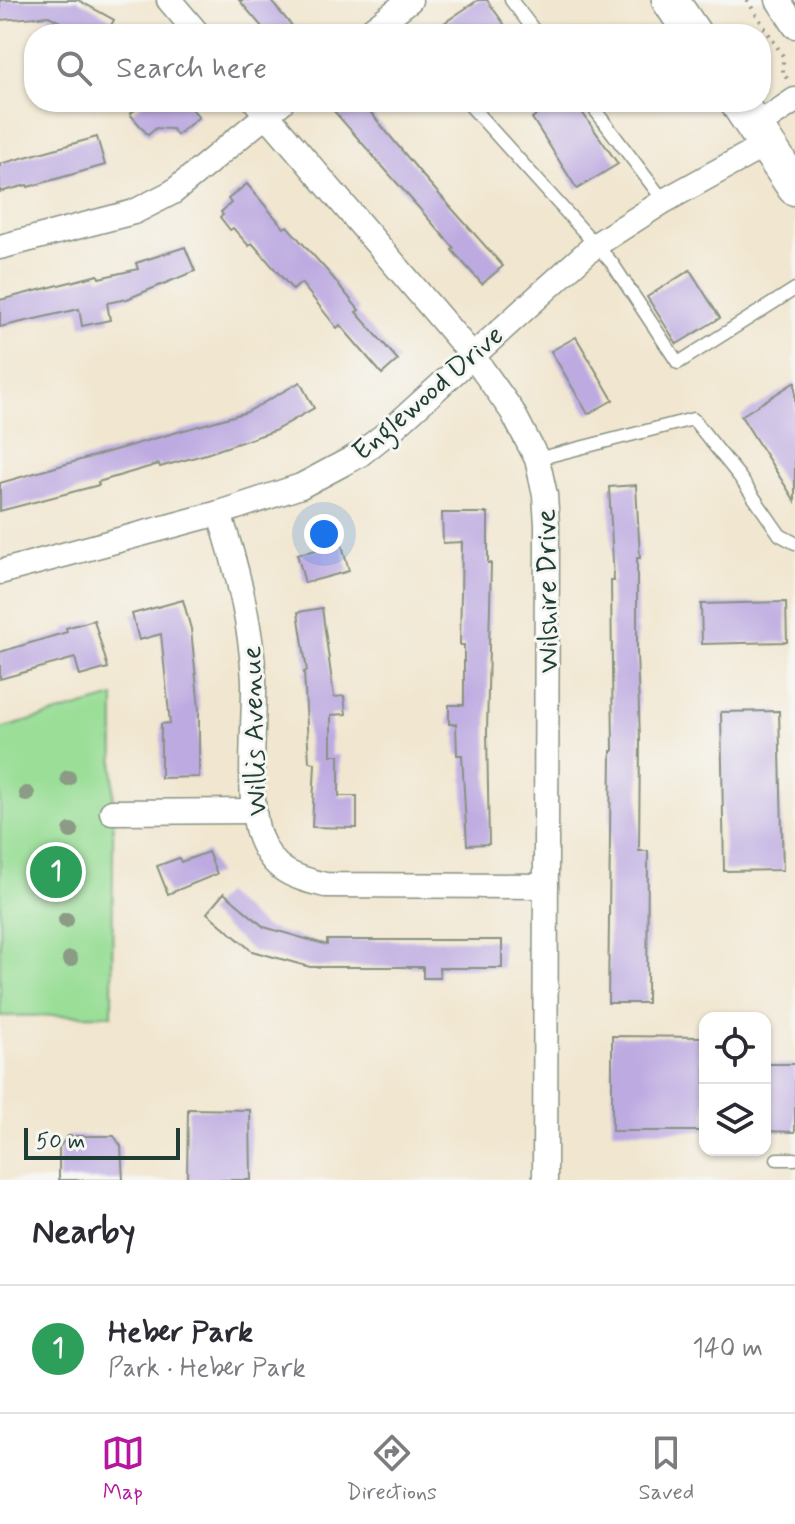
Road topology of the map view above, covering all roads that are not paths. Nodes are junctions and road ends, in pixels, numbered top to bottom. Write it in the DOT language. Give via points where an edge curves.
graph roads {
  1 [pos="169,0"];
  2 [pos="410,0"];
  3 [pos="511,0"];
  4 [pos="670,0"];
  5 [pos="778,0"];
  6 [pos="189,24"];
  7 [pos="397,24"];
  8 [pos="529,24"];
  9 [pos="686,24"];
  10 [pos="795,26"];
  11 [pos="795,100"];
  12 [pos="261,112"];
  13 [pos="273,112"];
  14 [pos="476,112"];
  15 [pos="597,112"];
  16 [pos="753,124"];
  17 [pos="795,187"];
  18 [pos="664,201"];
  19 [pos="594,246"];
  20 [pos="0,247"];
  21 [pos="795,289"];
  22 [pos="472,355"];
  23 [pos="537,459"];
  24 [pos="219,513"];
  25 [pos="795,543"];
  26 [pos="0,572"];
  27 [pos="254,811"];
  28 [pos="112,812"];
  29 [pos="546,886"];
  30 [pos="777,1159"];
  31 [pos="795,1159"];
  32 [pos="545,1180"];
  1 -- 6 [label="street"];
  2 -- 7 [label="street"];
  3 -- 8 [label="lane"];
  4 -- 9 [label="main road"];
  5 -- 10 [label="street"];
  11 -- 16 [label="street, Englewood Drive"];
  12 -- 20 [label="street" via="173,192 134,212"];
  13 -- 22 [label="street, Wilshire Drive"];
  14 -- 19 [label="lane"];
  15 -- 18 [label="lane"];
  16 -- 17 [label="main road"];
  16 -- 18 [label="street, Englewood Drive"];
  18 -- 19 [label="street, Englewood Drive"];
  19 -- 21 [label="lane" via="612,263 678,363"];
  19 -- 22 [label="street, Englewood Drive"];
  22 -- 23 [label="street, Wilshire Drive" via="512,411"];
  22 -- 24 [label="street, Englewood Drive" via="359,455 301,486"];
  23 -- 25 [label="lane" via="693,419 780,535"];
  23 -- 29 [label="street, Wilshire Drive" via="547,525"];
  24 -- 26 [label="street, Englewood Drive"];
  24 -- 27 [label="street, Willis Avenue" via="246,612 254,678"];
  27 -- 28 [label="street"];
  27 -- 29 [label="street, Willis Avenue" via="267,853 296,878 325,885"];
  29 -- 32 [label="street, Wilshire Drive"];
  30 -- 31 [label="lane"];
}
